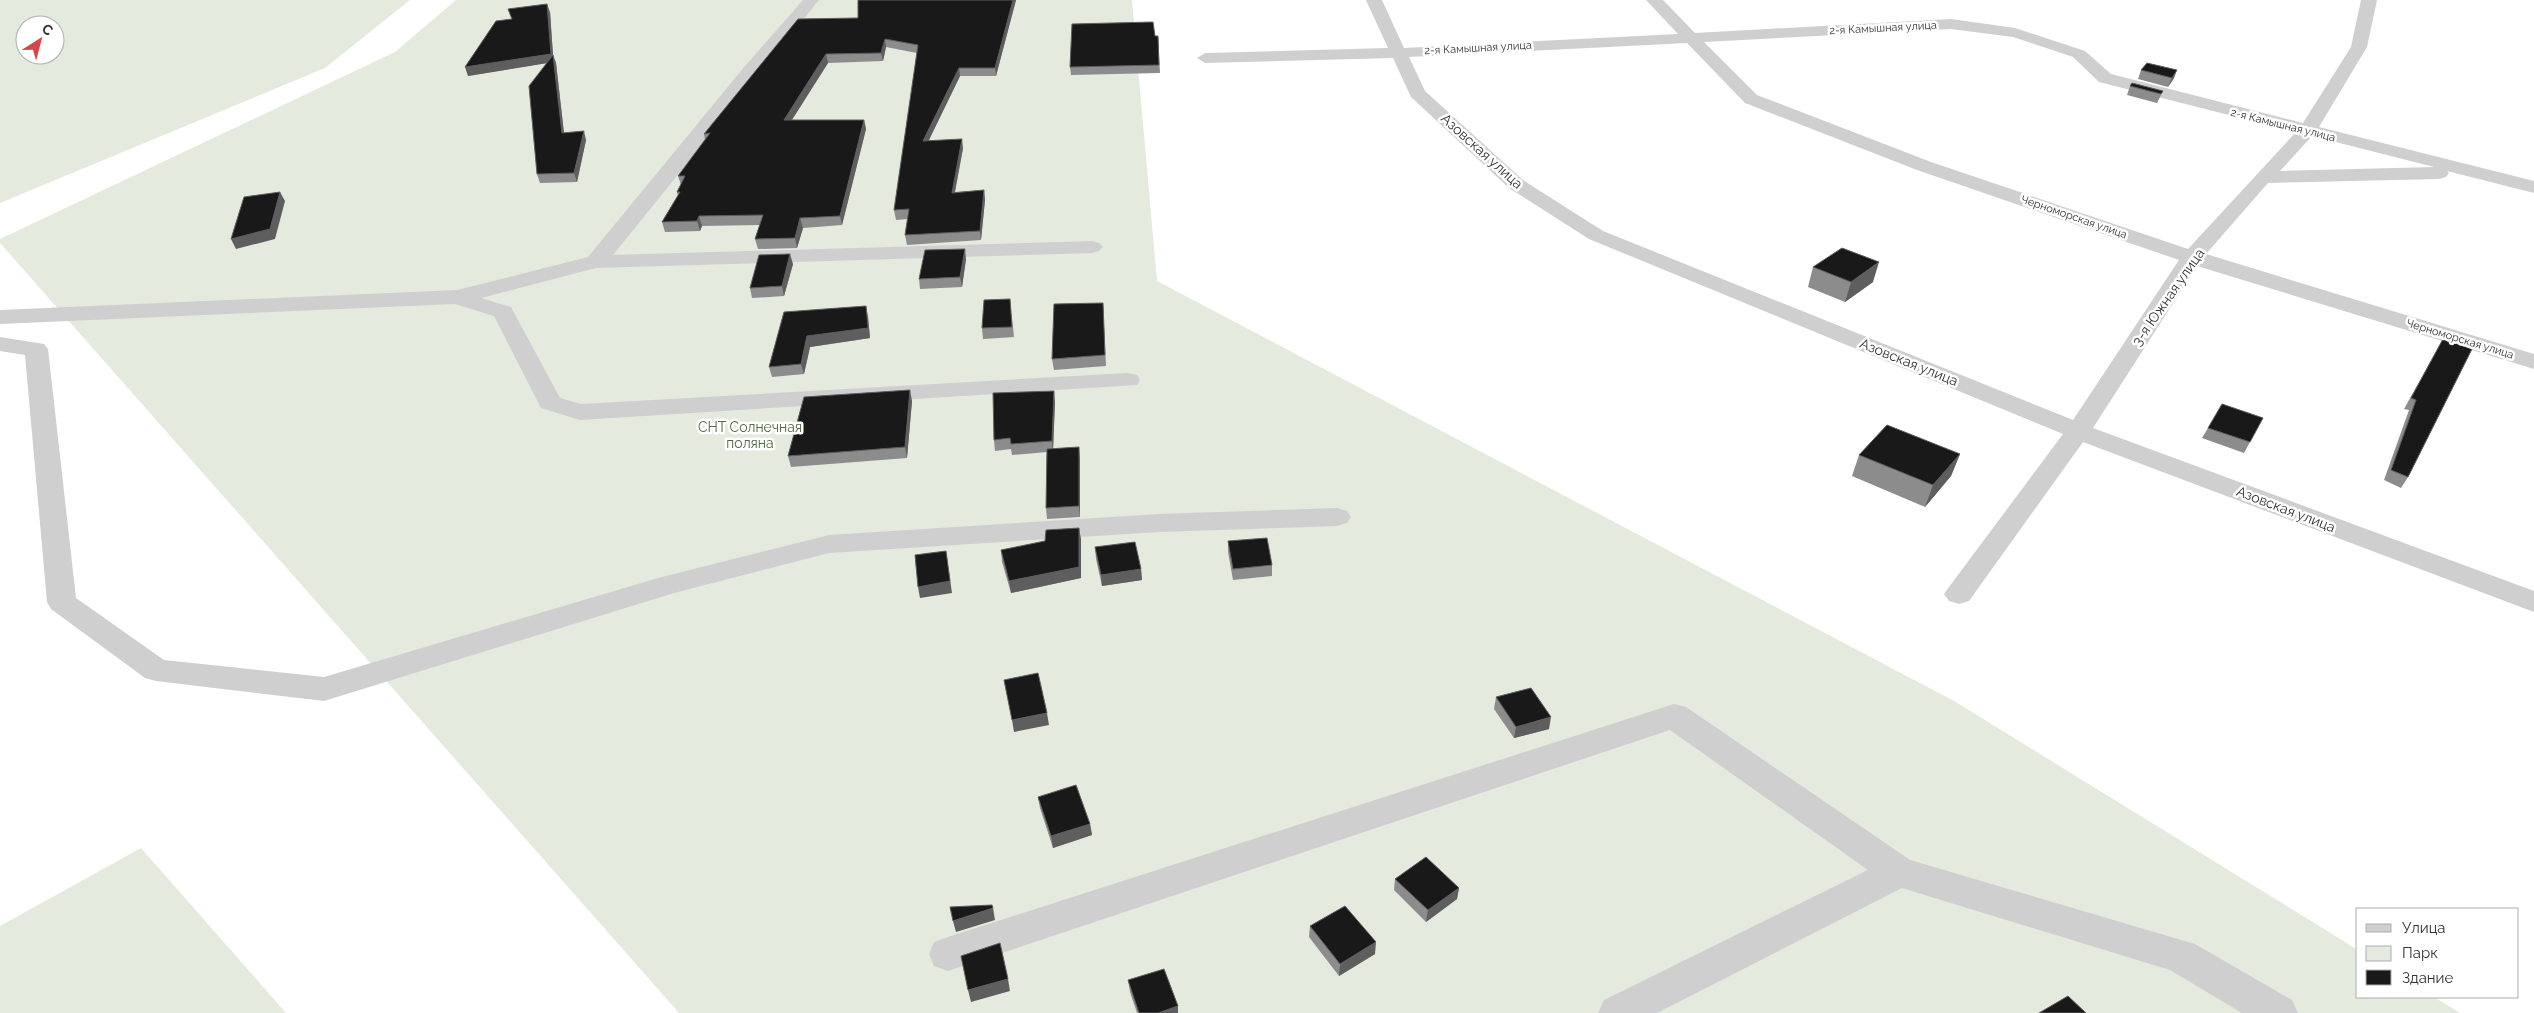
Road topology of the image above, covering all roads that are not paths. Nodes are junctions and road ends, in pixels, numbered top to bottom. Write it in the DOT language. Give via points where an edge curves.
graph roads {
  1 [pos="811,0"];
  2 [pos="1374,0"];
  3 [pos="1654,0"];
  4 [pos="2369,0"];
  5 [pos="1690,37"];
  6 [pos="1400,53"];
  7 [pos="1205,58"];
  8 [pos="2307,131"];
  9 [pos="2534,171"];
  10 [pos="2475,172"];
  11 [pos="2263,177"];
  12 [pos="2534,187"];
  13 [pos="1092,247"];
  14 [pos="2192,257"];
  15 [pos="596,262"];
  16 [pos="457,297"];
  17 [pos="0,317"];
  18 [pos="0,344"];
  19 [pos="2534,362"];
  20 [pos="1128,380"];
  21 [pos="2078,431"];
  22 [pos="1337,516"];
  23 [pos="1959,594"];
  24 [pos="2534,602"];
  25 [pos="1899,872"];
  26 [pos="948,954"];
  27 [pos="1618,1013"];
  28 [pos="2278,1013"];
  1 -- 15 [label="street"];
  2 -- 6 [label="street, Азовская улица"];
  3 -- 5 [label="street, Черноморская улица"];
  4 -- 8 [label="street, 3-я Южная улица" via="2359,47"];
  5 -- 6 [label="street, 2-я Камышная улица"];
  5 -- 8 [label="street, 2-я Камышная улица" via="1951,24 2015,33 2079,54 2105,78"];
  5 -- 14 [label="street, Черноморская улица" via="1751,99 1924,166"];
  6 -- 7 [label="street, 2-я Камышная улица"];
  6 -- 21 [label="street, Азовская улица" via="1417,93 1516,184 1596,235"];
  8 -- 10 [label="street, 2-я Камышная улица"];
  8 -- 11 [label="street, 3-я Южная улица"];
  9 -- 10 [label="street"];
  10 -- 11 [label="street"];
  10 -- 12 [label="street, 2-я Камышная улица"];
  11 -- 14 [label="street, 3-я Южная улица"];
  13 -- 15 [label="street"];
  14 -- 19 [label="street, Черноморская улица"];
  14 -- 21 [label="street, 3-я Южная улица"];
  15 -- 16 [label="street"];
  16 -- 17 [label="street"];
  16 -- 20 [label="street" via="503,312 550,403 580,412"];
  18 -- 22 [label="street" via="36,349 62,602 156,670 324,689 668,585 829,544 1159,523"];
  21 -- 23 [label="street, 3-я Южная улица"];
  21 -- 24 [label="street, Азовская улица"];
  25 -- 26 [label="street" via="1674,716"];
  25 -- 27 [label="street"];
  25 -- 28 [label="street" via="2181,956"];
}
